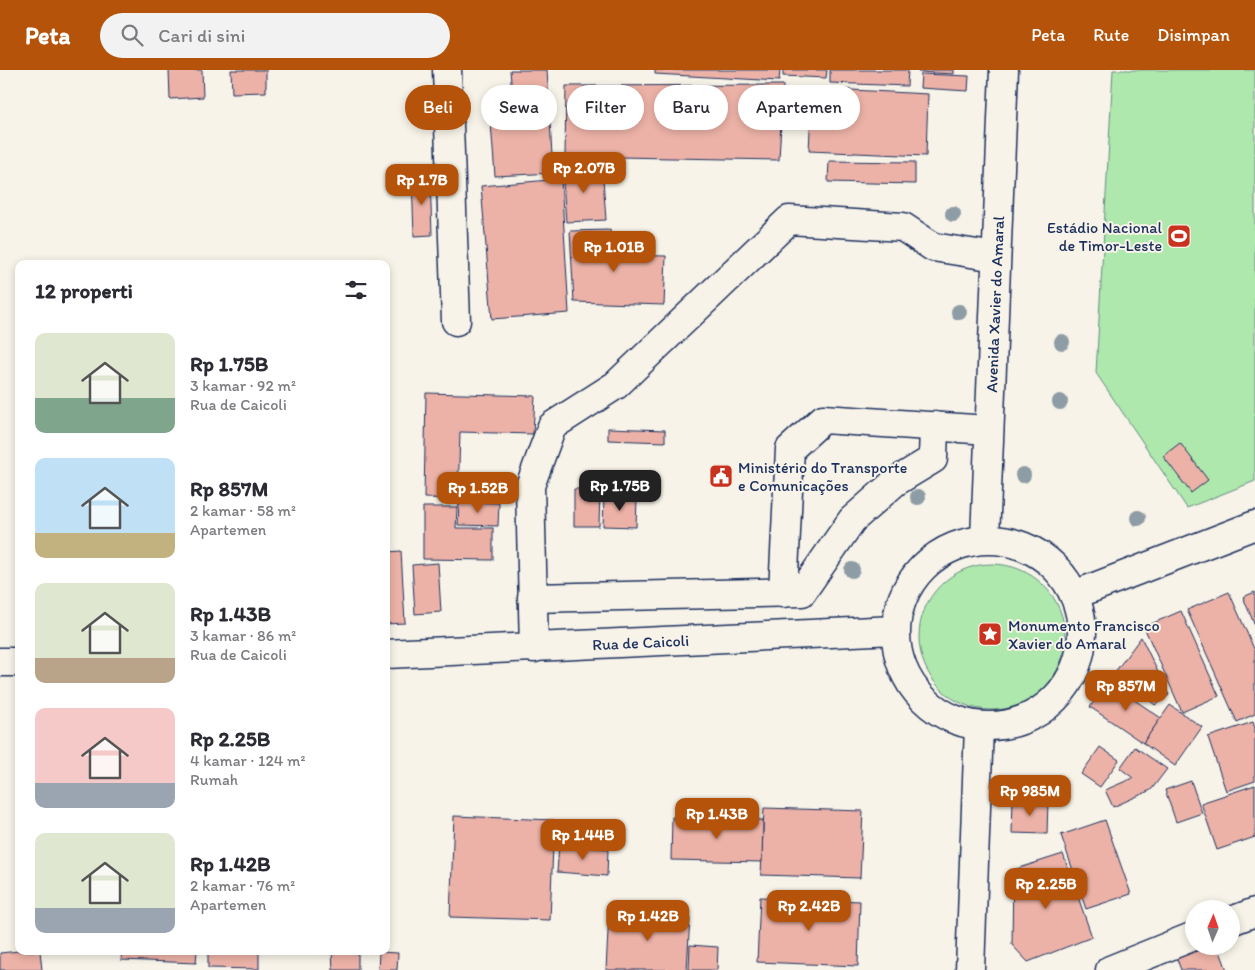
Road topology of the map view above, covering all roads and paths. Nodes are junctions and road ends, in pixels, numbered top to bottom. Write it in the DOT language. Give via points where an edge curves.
graph roads {
  1 [pos="447,70"];
  2 [pos="1004,70"];
  3 [pos="996,257"];
  4 [pos="456,321"];
  5 [pos="934,426"];
  6 [pos="989,430"];
  7 [pos="1255,525"];
  8 [pos="984,540"];
  9 [pos="783,593"];
  10 [pos="1074,595"];
  11 [pos="532,598"];
  12 [pos="895,630"];
  13 [pos="534,648"];
  14 [pos="390,654"];
  15 [pos="0,662"];
  16 [pos="15,662"];
  17 [pos="979,726"];
  18 [pos="1255,912"];
  19 [pos="1240,918"];
  20 [pos="1185,940"];
  21 [pos="970,970"];
  22 [pos="1110,970"];
  1 -- 4 [label="main road"];
  2 -- 3 [label="main road, Avenida Xavier do Amaral"];
  3 -- 6 [label="main road, Avenida Xavier do Amaral"];
  3 -- 11 [label="main road" via="933,247 903,227 788,220 616,386 552,426 530,486"];
  5 -- 6 [label="main road"];
  5 -- 9 [label="main road" via="933,459 895,482 852,520 802,592"];
  5 -- 9 [label="main road" via="824,419 790,449"];
  6 -- 8 [label="main road, Avenida Xavier do Amaral"];
  7 -- 10 [label="main road"];
  8 -- 10 [label="main road" via="1012,542 1038,553 1060,571"];
  8 -- 12 [label="main road" via="957,545 932,558 913,578 900,603"];
  9 -- 11 [label="main road"];
  10 -- 17 [label="main road" via="1082,622 1081,650 1072,676 1056,698 1034,715 1007,724"];
  11 -- 13 [label="main road"];
  12 -- 13 [label="main road, Rua de Caicoli"];
  12 -- 17 [label="main road" via="898,658 910,683 928,704 952,719"];
  13 -- 14 [label="main road, Rua de Caicoli"];
  15 -- 16 [label="main road"];
  17 -- 21 [label="main road"];
  18 -- 19 [label="main road"];
  20 -- 22 [label="main road"];
}
